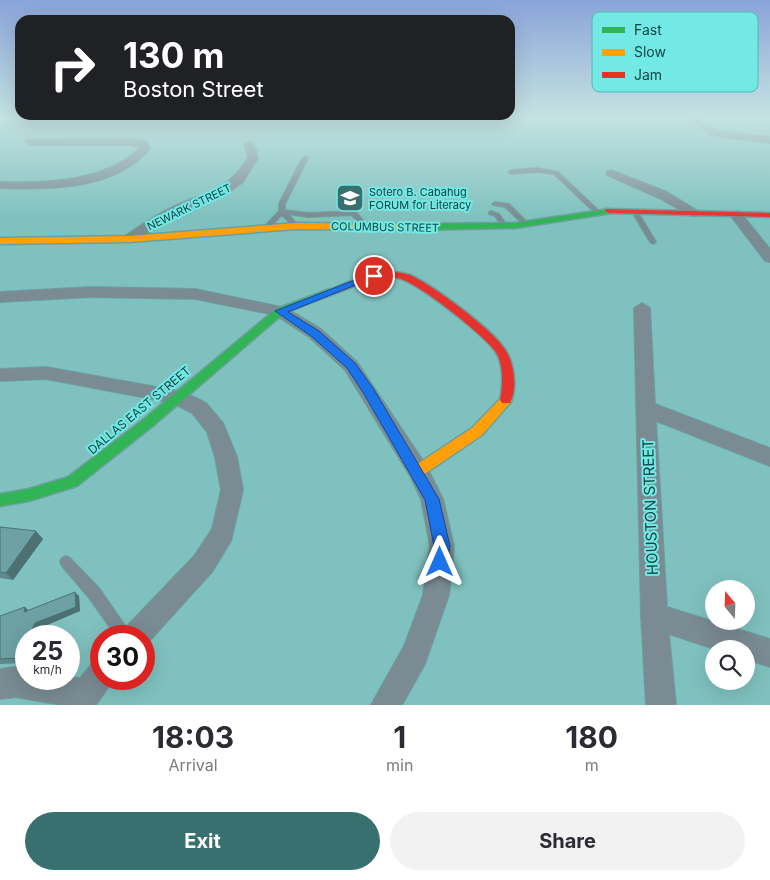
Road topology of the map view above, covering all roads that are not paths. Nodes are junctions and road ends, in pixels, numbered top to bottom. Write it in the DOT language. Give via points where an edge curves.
graph roads {
  1 [pos="143,151"];
  2 [pos="251,151"];
  3 [pos="305,158"];
  4 [pos="511,172"];
  5 [pos="611,173"];
  6 [pos="0,185"];
  7 [pos="574,198"];
  8 [pos="494,204"];
  9 [pos="282,211"];
  10 [pos="594,212"];
  11 [pos="635,212"];
  12 [pos="491,213"];
  13 [pos="695,213"];
  14 [pos="736,215"];
  15 [pos="770,215"];
  16 [pos="526,224"];
  17 [pos="364,225"];
  18 [pos="296,226"];
  19 [pos="505,227"];
  20 [pos="266,228"];
  21 [pos="130,239"];
  22 [pos="0,241"];
  23 [pos="653,242"];
  24 [pos="770,258"];
  25 [pos="0,297"];
  26 [pos="642,308"];
  27 [pos="280,311"];
  28 [pos="0,375"];
  29 [pos="177,397"];
  30 [pos="647,409"];
  31 [pos="770,457"];
  32 [pos="418,471"];
  33 [pos="0,500"];
  34 [pos="66,562"];
  35 [pos="654,616"];
  36 [pos="116,625"];
  37 [pos="147,625"];
  38 [pos="770,653"];
  39 [pos="0,684"];
  40 [pos="88,691"];
  41 [pos="386,705"];
  42 [pos="661,705"];
  1 -- 6 [label="street" via="128,165 99,175 67,181"];
  2 -- 21 [label="street, NEWARK STREET" via="253,158 234,186 152,222"];
  3 -- 9 [label="lane" via="282,204"];
  4 -- 10 [label="lane" via="537,170 556,173"];
  5 -- 13 [label="street" via="664,195"];
  7 -- 10 [label="lane"];
  8 -- 16 [label="lane" via="507,205"];
  9 -- 17 [label="lane" via="308,215 354,213"];
  9 -- 18 [label="lane"];
  9 -- 20 [label="lane"];
  10 -- 11 [label="street, COLUMBUS STREET"];
  10 -- 16 [label="street, COLUMBUS STREET"];
  11 -- 13 [label="street, COLUMBUS STREET"];
  11 -- 23 [label="lane"];
  12 -- 19 [label="lane" via="497,214"];
  13 -- 14 [label="street, COLUMBUS STREET"];
  14 -- 15 [label="street, COLUMBUS STREET"];
  14 -- 24 [label="street"];
  16 -- 19 [label="street, COLUMBUS STREET"];
  17 -- 18 [label="street, COLUMBUS STREET"];
  17 -- 19 [label="street, COLUMBUS STREET"];
  18 -- 20 [label="street, COLUMBUS STREET"];
  20 -- 21 [label="street, COLUMBUS STREET"];
  21 -- 22 [label="street, COLUMBUS STREET"];
  25 -- 27 [label="street" via="156,292 195,294"];
  26 -- 30 [label="street, HOUSTON STREET"];
  27 -- 29 [label="street, DALLAS EAST STREET"];
  27 -- 32 [label="street" via="315,333 351,366"];
  27 -- 32 [label="street, DALLAS EAST STREET" via="374,276 401,275 425,286 500,349 508,378 506,398 496,414 462,444"];
  28 -- 29 [label="street" via="46,373"];
  29 -- 33 [label="street, DALLAS EAST STREET" via="72,482"];
  29 -- 37 [label="street" via="199,408 216,429 226,457 232,490 223,533 203,564"];
  30 -- 31 [label="street"];
  30 -- 35 [label="street, HOUSTON STREET"];
  32 -- 41 [label="street" via="432,499 442,546 436,595 415,654"];
  34 -- 36 [label="lane" via="94,593"];
  35 -- 38 [label="street"];
  35 -- 42 [label="street, HOUSTON STREET"];
  39 -- 40 [label="street" via="15,682"];
}
